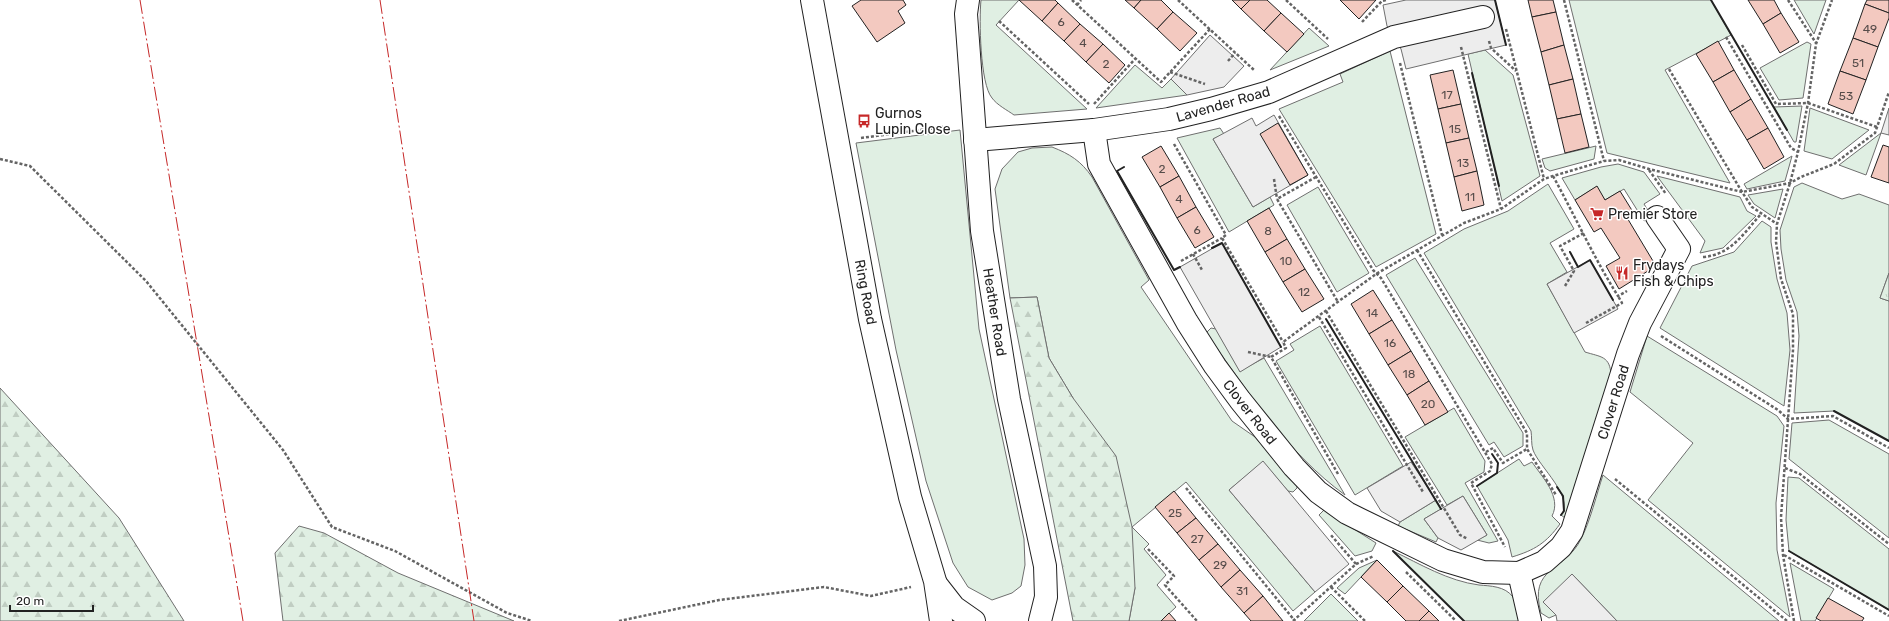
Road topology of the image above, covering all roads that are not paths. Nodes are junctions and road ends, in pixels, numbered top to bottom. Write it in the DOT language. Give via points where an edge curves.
graph roads {
  1 [pos="812,0"];
  2 [pos="968,0"];
  3 [pos="1483,16"];
  4 [pos="1094,130"];
  5 [pos="975,132"];
  6 [pos="1657,217"];
  7 [pos="1519,573"];
  8 [pos="934,581"];
  9 [pos="941,621"];
  10 [pos="974,621"];
  11 [pos="1040,621"];
  12 [pos="1530,621"];
  1 -- 8 [label="street, Ring Road" via="872,327 910,497"];
  2 -- 5 [label="street, Heather Road" via="966,14"];
  3 -- 4 [label="street, Lavender Road" via="1394,37 1269,92 1234,104 1168,119"];
  4 -- 5 [label="street, Lavender Road"];
  4 -- 7 [label="street, Clover Road" via="1099,164 1187,322 1240,400 1294,467 1318,492 1347,513 1443,560 1483,572"];
  5 -- 11 [label="street, Heather Road" via="982,231 1008,399 1045,566 1046,597"];
  6 -- 7 [label="street, Clover Road" via="1679,249 1640,323 1628,354 1572,531 1561,547 1544,562"];
  7 -- 12 [label="street"];
  8 -- 9 [label="street, Ring Road"];
  8 -- 10 [label="street, Ring Road" via="954,607"];
}
